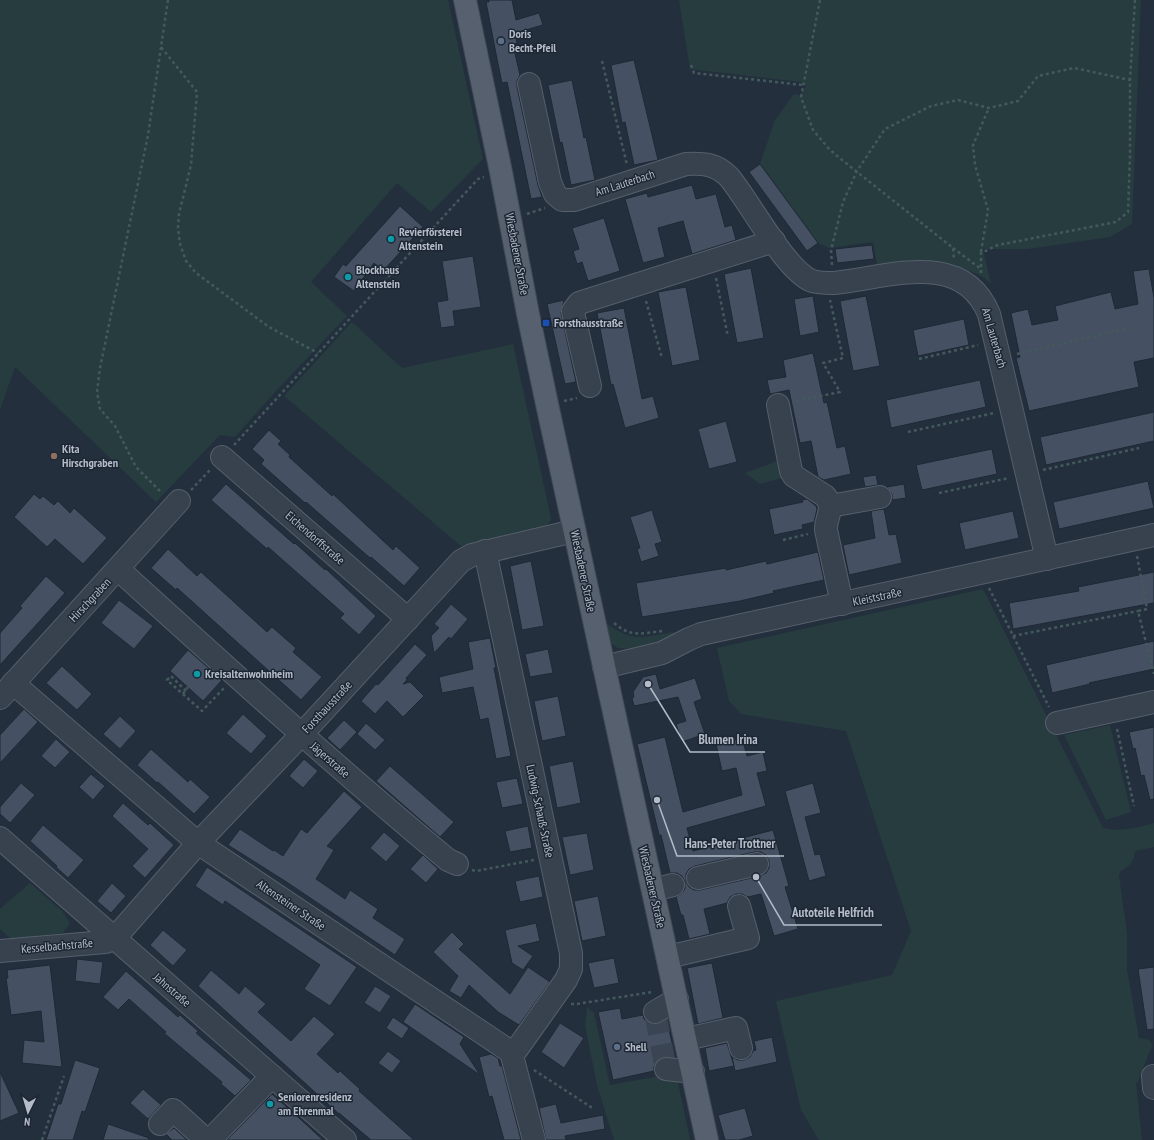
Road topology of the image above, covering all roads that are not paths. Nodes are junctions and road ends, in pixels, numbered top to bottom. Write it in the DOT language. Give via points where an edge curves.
graph roads {
  1 [pos="465,0"];
  2 [pos="529,84"];
  3 [pos="774,242"];
  4 [pos="585,392"];
  5 [pos="778,405"];
  6 [pos="222,457"];
  7 [pos="880,497"];
  8 [pos="177,504"];
  9 [pos="830,506"];
  10 [pos="574,531"];
  11 [pos="1144,537"];
  12 [pos="485,551"];
  13 [pos="1047,559"];
  14 [pos="118,569"];
  15 [pos="842,604"];
  16 [pos="408,619"];
  17 [pos="604,667"];
  18 [pos="7,691"];
  19 [pos="1154,702"];
  20 [pos="1057,723"];
  21 [pos="301,735"];
  22 [pos="0,838"];
  23 [pos="198,843"];
  24 [pos="457,864"];
  25 [pos="758,864"];
  26 [pos="698,878"];
  27 [pos="739,906"];
  28 [pos="114,939"];
  29 [pos="0,951"];
  30 [pos="668,957"];
  31 [pos="677,999"];
  32 [pos="656,1002"];
  33 [pos="686,1039"];
  34 [pos="741,1048"];
  35 [pos="512,1058"];
  36 [pos="666,1069"];
  37 [pos="693,1072"];
  38 [pos="272,1076"];
  39 [pos="1154,1076"];
  40 [pos="1154,1088"];
  41 [pos="160,1124"];
  42 [pos="206,1140"];
  43 [pos="210,1140"];
  44 [pos="345,1140"];
  45 [pos="534,1140"];
  46 [pos="707,1140"];
  1 -- 10 [label="main road, Wiesbadener Straße"];
  2 -- 3 [label="street, Am Lauterbach" via="552,190 558,198 574,200 686,164 706,163 722,171 735,185"];
  3 -- 4 [label="street" via="575,306 573,311"];
  3 -- 13 [label="street, Am Lauterbach" via="794,266 812,280 830,283 916,272 942,273 967,283 981,297 989,314 998,349"];
  5 -- 9 [label="street" via="794,476 824,496"];
  6 -- 16 [label="street, Eichendorffstraße"];
  7 -- 9 [label="street"];
  8 -- 14 [label="street, Hirschgraben"];
  9 -- 15 [label="street" via="830,516 825,525"];
  10 -- 12 [label="street, Forsthausstraße"];
  10 -- 17 [label="main road, Wiesbadener Straße"];
  11 -- 13 [label="street, Kleiststraße"];
  12 -- 16 [label="street, Forsthausstraße" via="461,561"];
  12 -- 35 [label="street, Ludwig-Schauß-Straße" via="571,953 571,969 566,980"];
  13 -- 15 [label="street, Kleiststraße"];
  14 -- 18 [label="street, Hirschgraben"];
  14 -- 21 [label="street, Jägerstraße"];
  15 -- 17 [label="street, Kleiststraße" via="701,634 662,653"];
  16 -- 21 [label="street, Forsthausstraße"];
  17 -- 30 [label="main road, Wiesbadener Straße" via="663,887"];
  18 -- 23 [label="street, Altensteiner Straße"];
  19 -- 20 [label="street"];
  21 -- 23 [label="street, Forsthausstraße"];
  21 -- 24 [label="street, Jägerstraße" via="448,860"];
  22 -- 28 [label="street, Jahnstraße"];
  23 -- 28 [label="street, Forsthausstraße"];
  23 -- 35 [label="street, Altensteiner Straße"];
  25 -- 26 [label="street"];
  27 -- 30 [label="street" via="748,938"];
  28 -- 29 [label="street, Kesselbachstraße" via="105,942"];
  28 -- 38 [label="street, Jahnstraße"];
  30 -- 31 [label="main road, Wiesbadener Straße"];
  31 -- 32 [label="street"];
  31 -- 33 [label="main road, Wiesbadener Straße"];
  33 -- 34 [label="street" via="736,1028"];
  33 -- 37 [label="main road, Wiesbadener Straße"];
  35 -- 45 [label="street"];
  36 -- 37 [label="street"];
  37 -- 46 [label="main road, Wiesbadener Straße"];
  38 -- 43 [label="street"];
  38 -- 44 [label="street, Jahnstraße"];
  39 -- 40 [label="street"];
  41 -- 42 [label="street" via="173,1110"];
}
